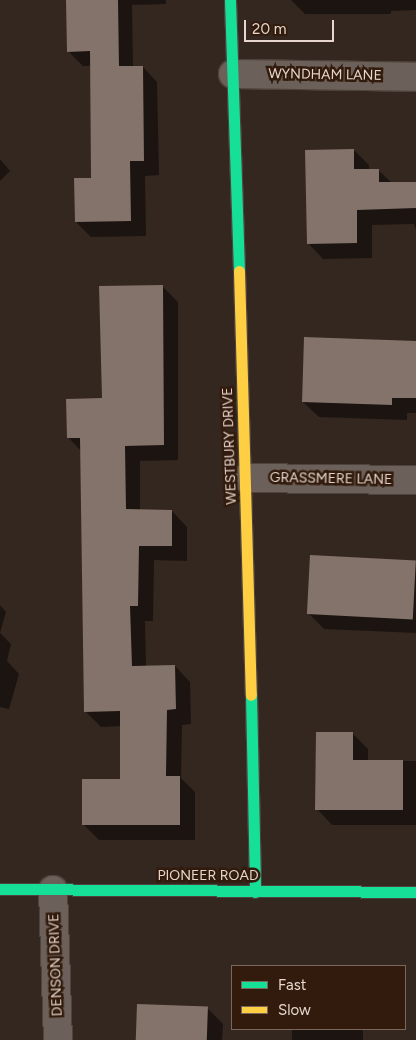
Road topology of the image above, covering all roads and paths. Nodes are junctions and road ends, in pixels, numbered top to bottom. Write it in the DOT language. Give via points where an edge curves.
graph roads {
  1 [pos="230,0"];
  2 [pos="233,74"];
  3 [pos="416,77"];
  4 [pos="246,478"];
  5 [pos="416,480"];
  6 [pos="0,890"];
  7 [pos="53,890"];
  8 [pos="255,892"];
  9 [pos="416,892"];
  10 [pos="58,1040"];
  1 -- 2 [label="street, WESTBURY DRIVE"];
  2 -- 3 [label="street, WYNDHAM LANE"];
  2 -- 4 [label="street, WESTBURY DRIVE"];
  4 -- 5 [label="street, GRASSMERE LANE"];
  4 -- 8 [label="street, WESTBURY DRIVE"];
  6 -- 7 [label="street, PIONEER ROAD"];
  7 -- 8 [label="street, PIONEER ROAD"];
  7 -- 10 [label="street, DENSON DRIVE"];
  8 -- 9 [label="street, PIONEER ROAD"];
}
